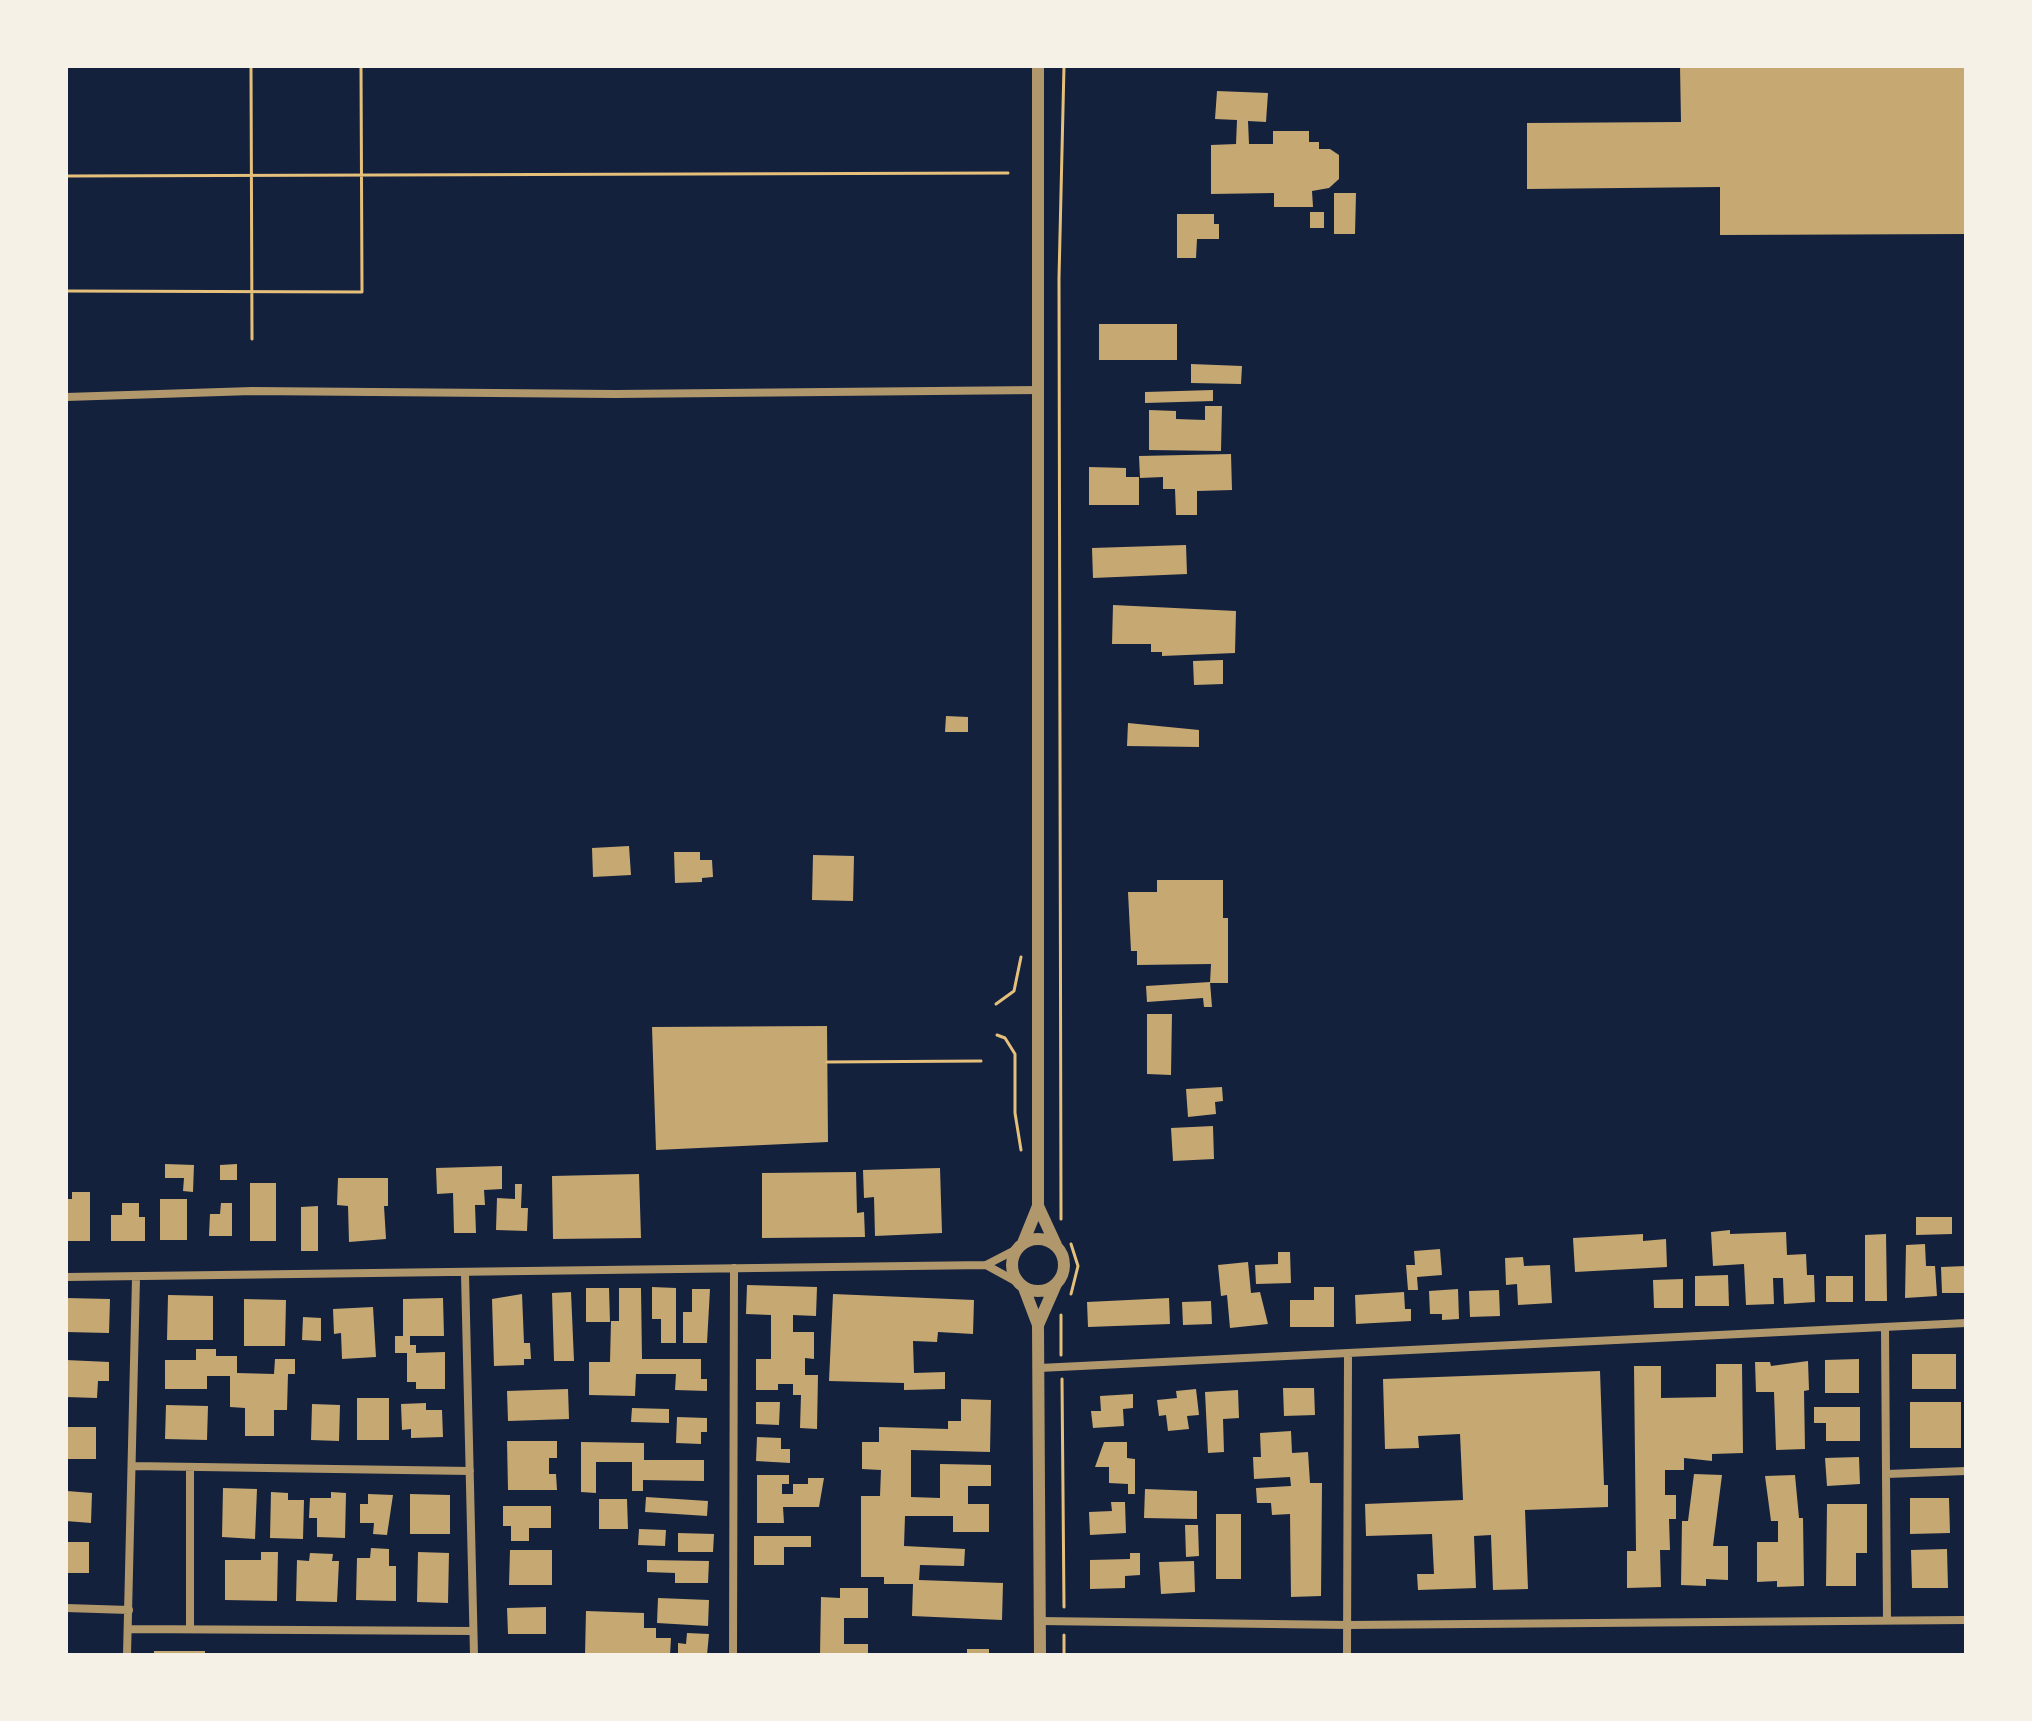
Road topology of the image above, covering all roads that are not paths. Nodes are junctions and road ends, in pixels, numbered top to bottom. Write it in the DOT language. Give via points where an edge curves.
graph roads {
  1 [pos="1038,66"];
  2 [pos="1039,390"];
  3 [pos="66,397"];
  4 [pos="1038,1206"];
  5 [pos="1056,1245"];
  6 [pos="1020,1246"];
  7 [pos="986,1265"];
  8 [pos="734,1268"];
  9 [pos="465,1274"];
  10 [pos="66,1277"];
  11 [pos="136,1278"];
  12 [pos="1056,1284"];
  13 [pos="1020,1285"];
  14 [pos="1966,1323"];
  15 [pos="1038,1325"];
  16 [pos="1885,1327"];
  17 [pos="1348,1356"];
  18 [pos="1039,1368"];
  19 [pos="132,1466"];
  20 [pos="190,1467"];
  21 [pos="470,1471"];
  22 [pos="1966,1471"];
  23 [pos="1887,1474"];
  24 [pos="66,1608"];
  25 [pos="129,1610"];
  26 [pos="1887,1620"];
  27 [pos="1966,1620"];
  28 [pos="1040,1621"];
  29 [pos="1348,1625"];
  30 [pos="128,1629"];
  31 [pos="190,1629"];
  32 [pos="473,1631"];
  33 [pos="127,1655"];
  34 [pos="474,1655"];
  35 [pos="733,1655"];
  36 [pos="1040,1655"];
  37 [pos="1347,1655"];
  1 -- 2 [label="street"];
  2 -- 3 [label="street" via="252,391"];
  2 -- 4 [label="street"];
  4 -- 5 [label="street"];
  4 -- 6 [label="street"];
  5 -- 6 [label="street" via="1040,1239"];
  5 -- 12 [label="street" via="1064,1269"];
  6 -- 7 [label="street"];
  6 -- 13 [label="street" via="1011,1265"];
  7 -- 8 [label="street"];
  7 -- 13 [label="street"];
  8 -- 9 [label="street"];
  8 -- 35 [label="street"];
  9 -- 11 [label="street"];
  9 -- 21 [label="street"];
  10 -- 11 [label="street"];
  11 -- 19 [label="street"];
  12 -- 13 [label="street" via="1041,1292"];
  12 -- 15 [label="street"];
  13 -- 15 [label="street"];
  14 -- 16 [label="street"];
  15 -- 18 [label="street"];
  16 -- 17 [label="street"];
  16 -- 23 [label="street"];
  17 -- 18 [label="street"];
  17 -- 29 [label="street"];
  18 -- 28 [label="street"];
  19 -- 20 [label="street"];
  19 -- 25 [label="street"];
  20 -- 21 [label="street"];
  20 -- 31 [label="street"];
  21 -- 32 [label="street"];
  22 -- 23 [label="street"];
  23 -- 26 [label="street"];
  24 -- 25 [label="street"];
  25 -- 30 [label="street"];
  26 -- 27 [label="street"];
  26 -- 29 [label="street"];
  28 -- 29 [label="street"];
  28 -- 36 [label="street"];
  29 -- 37 [label="street"];
  30 -- 31 [label="street"];
  30 -- 33 [label="street"];
  31 -- 32 [label="street"];
  32 -- 34 [label="street"];
}
